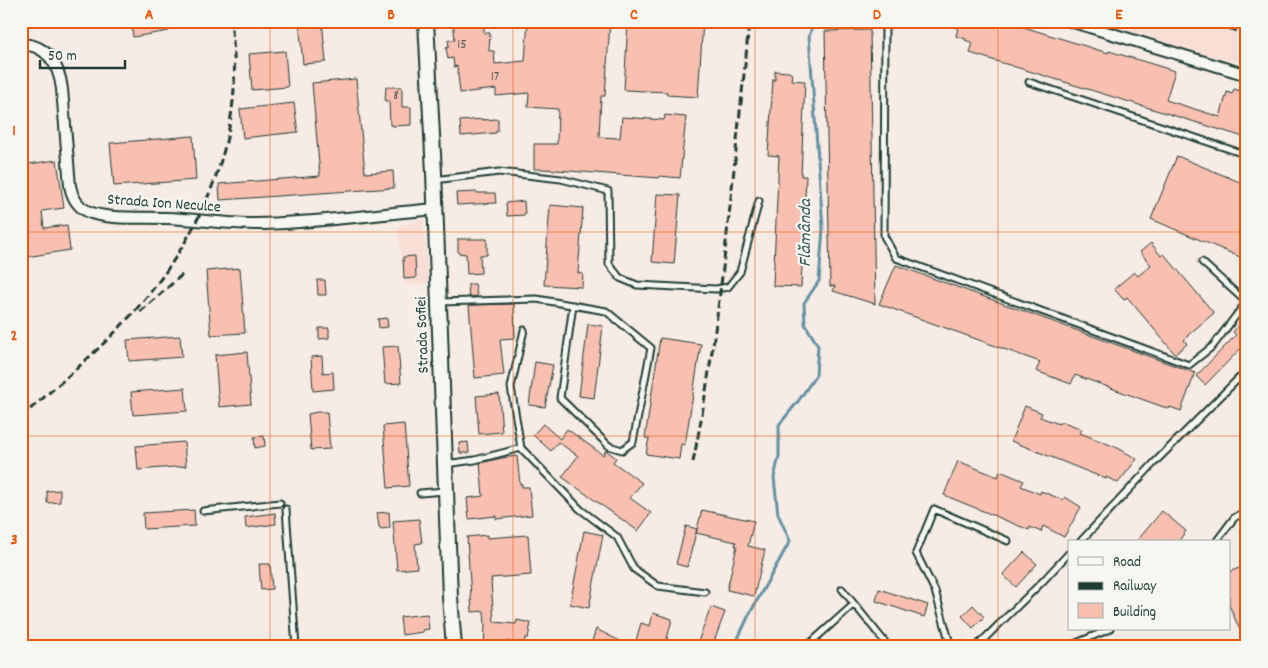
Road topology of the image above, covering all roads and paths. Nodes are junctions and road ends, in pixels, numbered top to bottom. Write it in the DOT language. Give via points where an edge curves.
graph roads {
  1 [pos="426,21"];
  2 [pos="885,21"];
  3 [pos="1070,21"];
  4 [pos="21,44"];
  5 [pos="1247,75"];
  6 [pos="1029,82"];
  7 [pos="1247,155"];
  8 [pos="434,180"];
  9 [pos="759,201"];
  10 [pos="435,209"];
  11 [pos="1202,262"];
  12 [pos="1246,301"];
  13 [pos="439,302"];
  14 [pos="573,305"];
  15 [pos="524,330"];
  16 [pos="1247,373"];
  17 [pos="521,448"];
  18 [pos="445,464"];
  19 [pos="446,491"];
  20 [pos="420,493"];
  21 [pos="280,503"];
  22 [pos="286,509"];
  23 [pos="1247,510"];
  24 [pos="203,511"];
  25 [pos="1082,540"];
  26 [pos="1218,540"];
  27 [pos="1008,541"];
  28 [pos="1068,554"];
  29 [pos="842,589"];
  30 [pos="704,592"];
  31 [pos="854,604"];
  32 [pos="1108,630"];
  33 [pos="296,647"];
  34 [pos="454,647"];
  35 [pos="806,647"];
  36 [pos="889,647"];
  37 [pos="951,647"];
  38 [pos="976,647"];
  39 [pos="1067,647"];
  1 -- 8 [label="street, Strada Sofiei"];
  2 -- 12 [label="lane" via="884,236 896,258 1189,364 1212,346"];
  3 -- 5 [label="street"];
  4 -- 10 [label="street, Strada Ion Neculce" via="31,45 47,54 57,68 62,89 70,186 82,208 93,213 258,224"];
  6 -- 7 [label="lane"];
  8 -- 9 [label="lane" via="499,172 561,179 608,191 609,264 620,278 636,285 728,287 740,272"];
  8 -- 10 [label="street, Strada Sofiei"];
  10 -- 13 [label="street, Strada Sofiei"];
  11 -- 12 [label="lane"];
  13 -- 14 [label="lane" via="537,299"];
  13 -- 18 [label="street, Strada Sofiei"];
  14 -- 14 [label="lane" via="560,398 609,446 622,450 633,442 651,348 606,311"];
  15 -- 17 [label="lane" via="511,387"];
  16 -- 25 [label="lane" via="1155,462"];
  17 -- 18 [label="lane"];
  17 -- 30 [label="lane" via="580,510 617,537 634,569 658,586"];
  18 -- 19 [label="street, Strada Sofiei"];
  19 -- 20 [label="lane"];
  19 -- 34 [label="street, Strada Sofiei"];
  21 -- 24 [label="lane"];
  22 -- 33 [label="lane"];
  23 -- 26 [label="lane" via="1234,518"];
  27 -- 37 [label="lane" via="934,509 916,553 935,591"];
  28 -- 38 [label="lane"];
  29 -- 31 [label="lane"];
  31 -- 35 [label="lane"];
  31 -- 36 [label="lane"];
  32 -- 39 [label="lane"];
}
